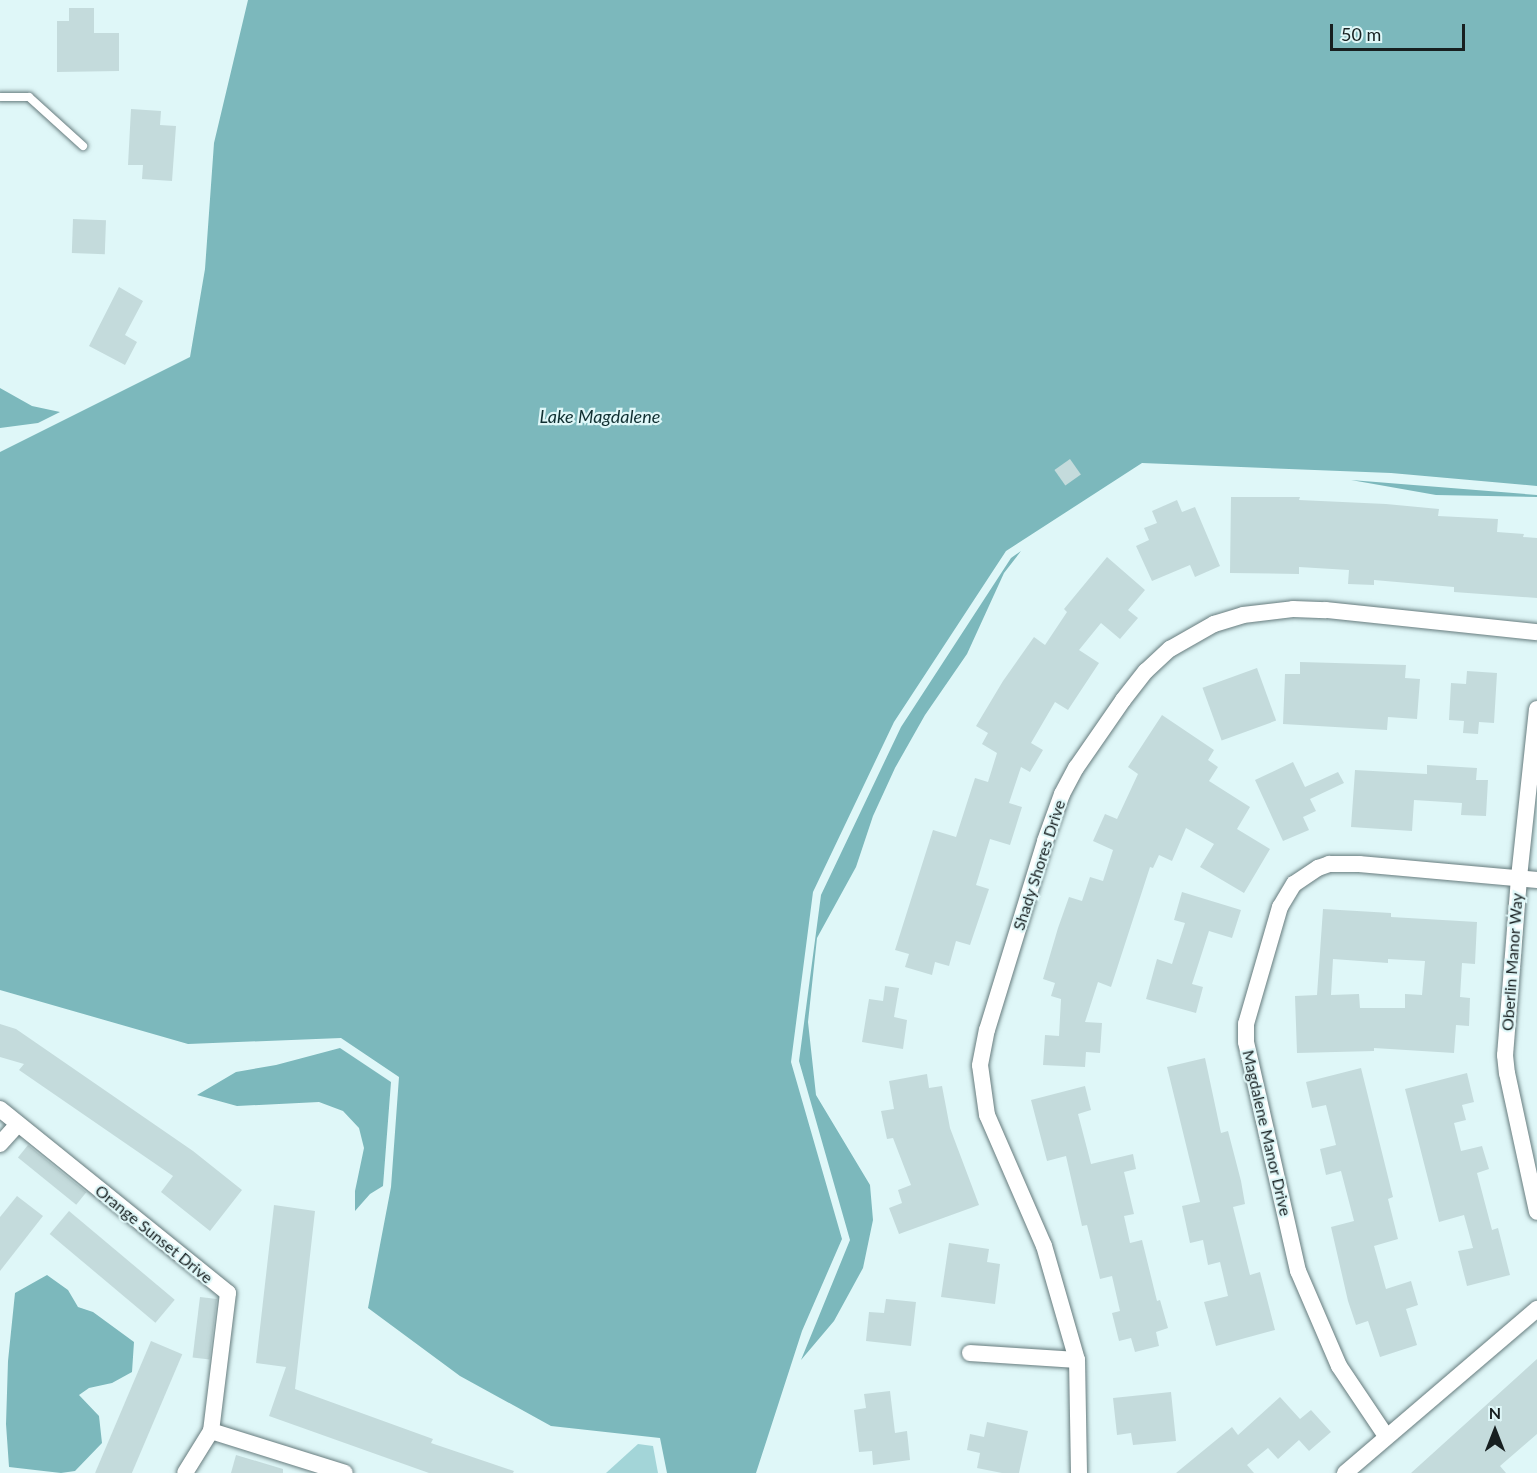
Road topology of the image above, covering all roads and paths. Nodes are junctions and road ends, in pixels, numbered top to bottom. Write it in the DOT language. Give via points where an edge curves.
graph roads {
  1 [pos="0,98"];
  2 [pos="84,146"];
  3 [pos="1537,632"];
  4 [pos="1537,709"];
  5 [pos="1518,878"];
  6 [pos="1537,880"];
  7 [pos="0,1109"];
  8 [pos="18,1124"];
  9 [pos="0,1144"];
  10 [pos="1537,1212"];
  11 [pos="1537,1309"];
  12 [pos="970,1353"];
  13 [pos="1077,1360"];
  14 [pos="212,1431"];
  15 [pos="1386,1436"];
  16 [pos="185,1473"];
  17 [pos="345,1473"];
  18 [pos="1079,1473"];
  19 [pos="1345,1473"];
  1 -- 2 [label="lane" via="29,97"];
  3 -- 13 [label="street, Shady Shores Drive" via="1326,610 1243,615 1214,624 1170,649 1123,700 1076,768 1046,842 987,1030 980,1065 987,1115 1044,1246"];
  4 -- 5 [label="street, Oberlin Manor Way"];
  5 -- 6 [label="street, Magdalene Manor Drive"];
  5 -- 10 [label="street, Oberlin Manor Way" via="1505,1055"];
  5 -- 15 [label="street, Magdalene Manor Drive" via="1359,864 1318,868 1294,884 1280,907 1246,1024 1246,1042 1298,1271 1339,1366"];
  7 -- 8 [label="street, Orange Sunset Drive"];
  8 -- 9 [label="street"];
  8 -- 14 [label="street, Orange Sunset Drive" via="228,1293"];
  11 -- 15 [label="street"];
  12 -- 13 [label="street"];
  13 -- 18 [label="street, Shady Shores Drive"];
  14 -- 16 [label="street, Orange Sunset Drive"];
  14 -- 17 [label="street"];
  15 -- 19 [label="street"];
}
